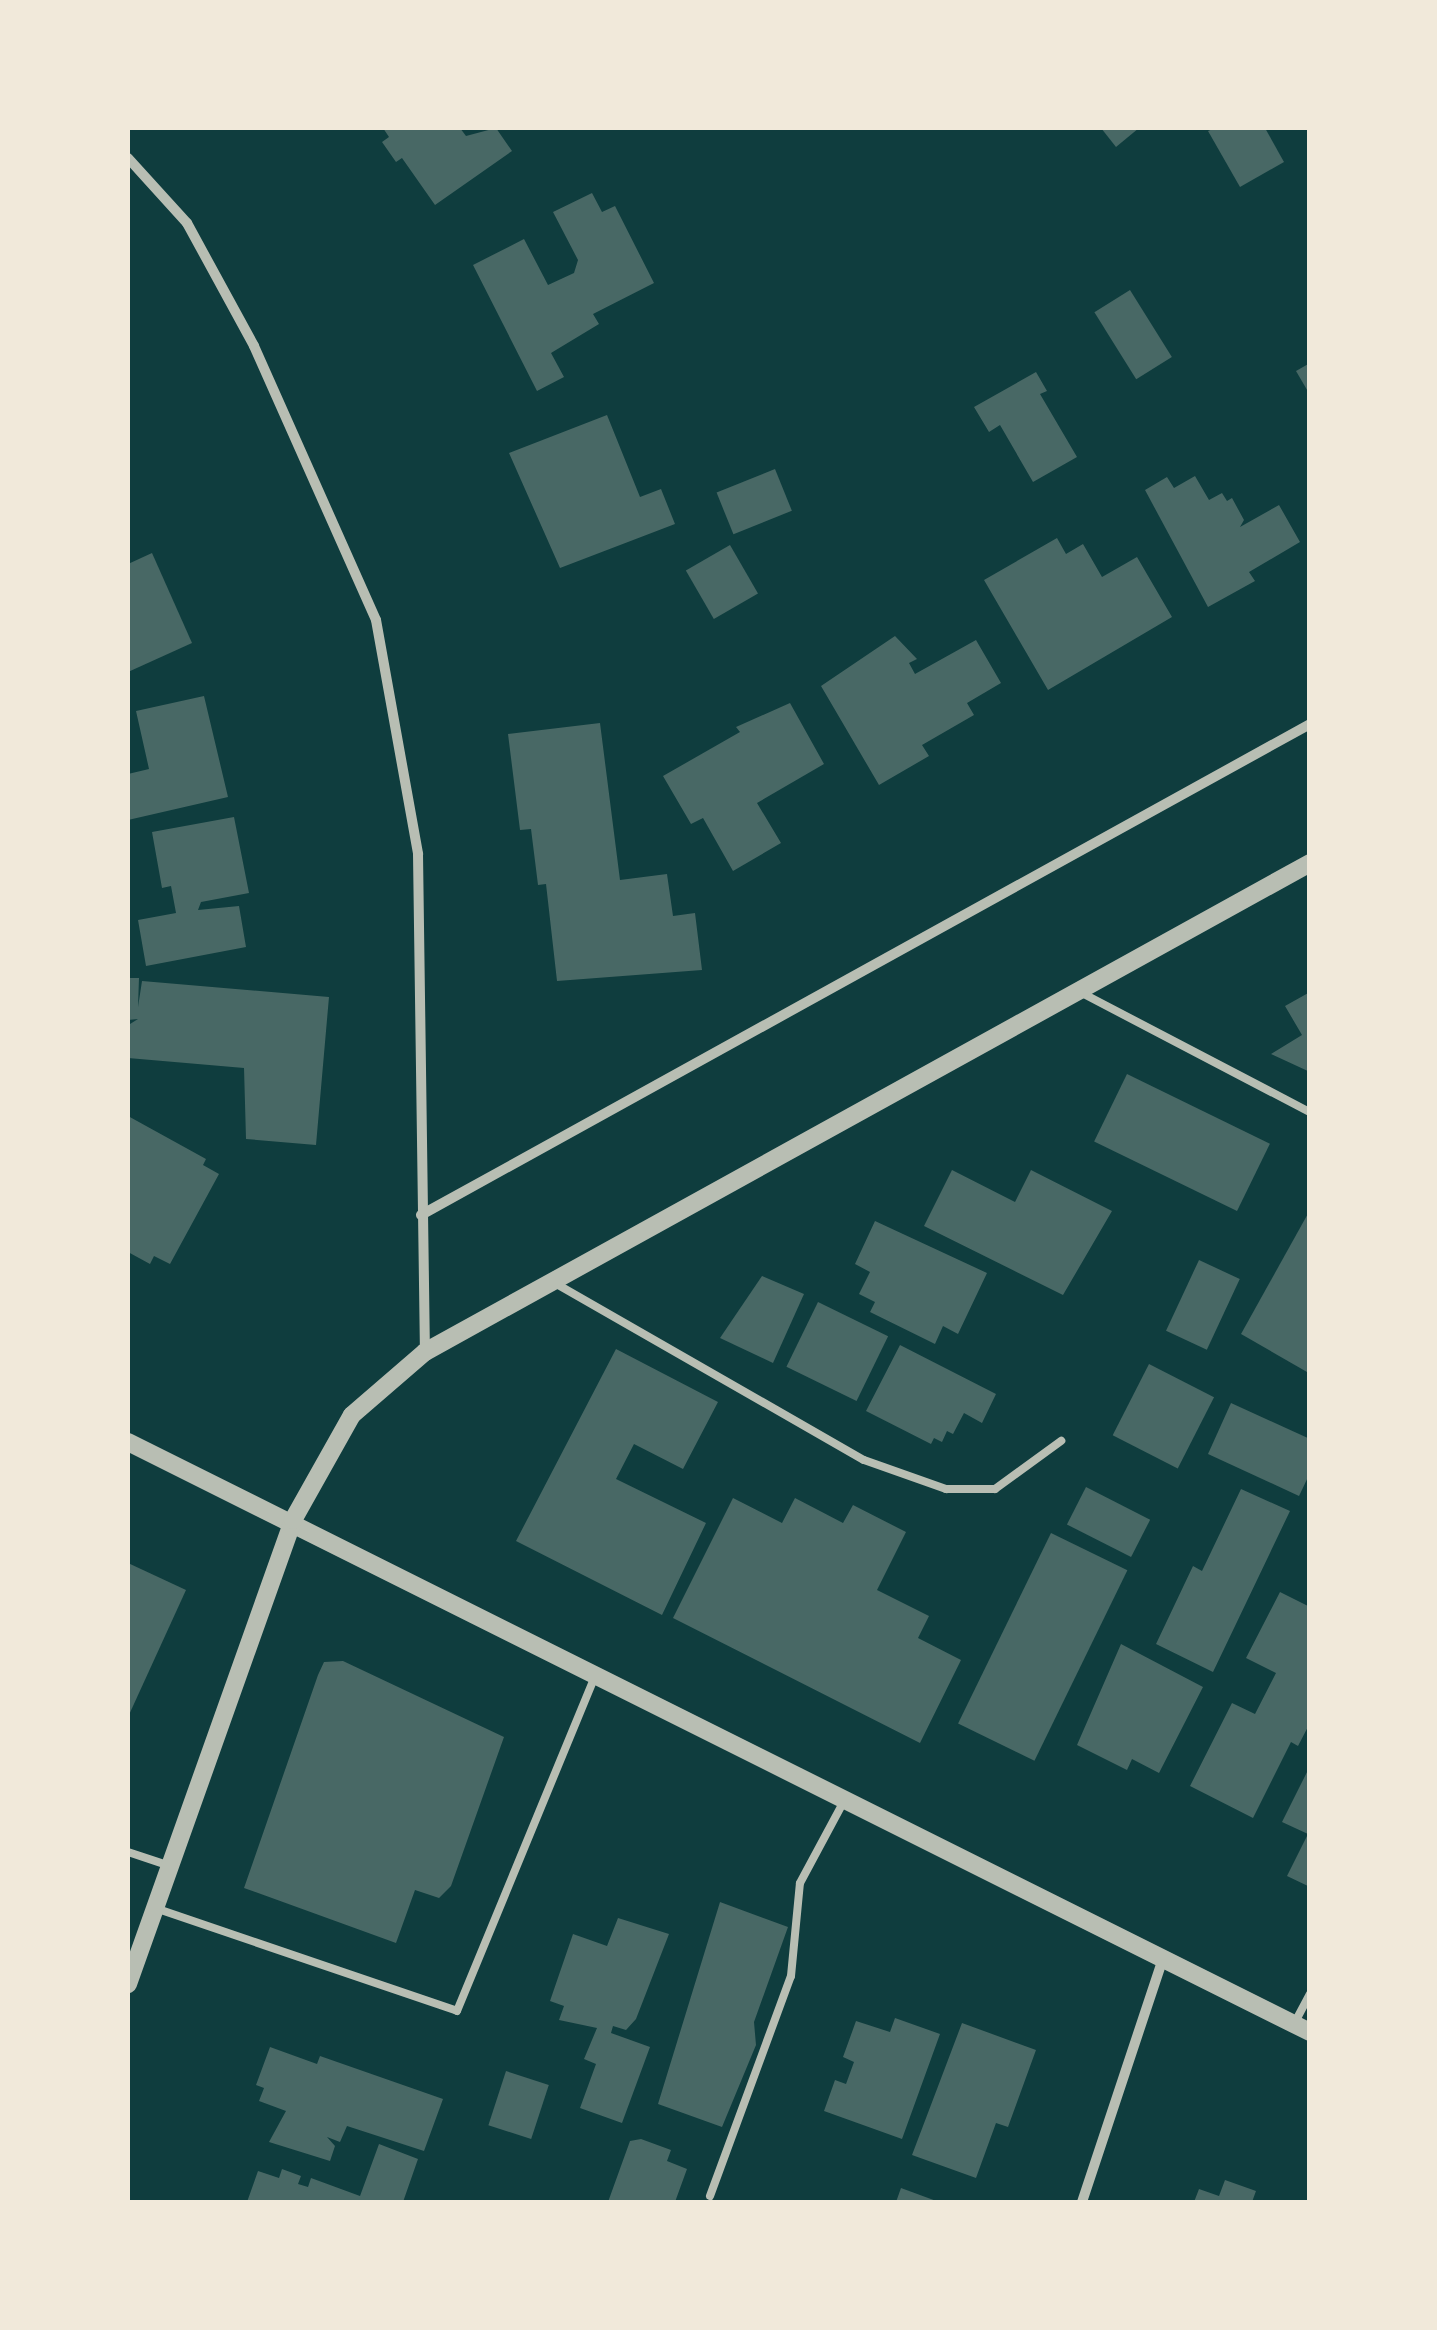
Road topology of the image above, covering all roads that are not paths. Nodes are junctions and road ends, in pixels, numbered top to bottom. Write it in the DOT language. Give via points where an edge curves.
graph roads {
  1 [pos="128,158"];
  2 [pos="1310,724"];
  3 [pos="1310,863"];
  4 [pos="1080,992"];
  5 [pos="1310,1112"];
  6 [pos="421,1215"];
  7 [pos="553,1282"];
  8 [pos="425,1352"];
  9 [pos="1061,1440"];
  10 [pos="128,1442"];
  11 [pos="293,1520"];
  12 [pos="596,1673"];
  13 [pos="845,1799"];
  14 [pos="128,1852"];
  15 [pos="170,1866"];
  16 [pos="154,1908"];
  17 [pos="1163,1959"];
  18 [pos="128,1984"];
  19 [pos="1310,1994"];
  20 [pos="1302,2028"];
  21 [pos="710,2196"];
  22 [pos="1082,2202"];
  1 -- 6 [label="street" via="187,223 254,346 376,620 418,854"];
  2 -- 6 [label="street"];
  3 -- 4 [label="street"];
  4 -- 5 [label="lane"];
  4 -- 7 [label="street"];
  6 -- 8 [label="street"];
  7 -- 8 [label="street"];
  7 -- 9 [label="lane" via="864,1460 946,1489 995,1489"];
  8 -- 11 [label="street" via="352,1414"];
  10 -- 11 [label="street"];
  11 -- 12 [label="street"];
  11 -- 15 [label="street"];
  12 -- 13 [label="street"];
  12 -- 16 [label="lane" via="457,2012"];
  13 -- 17 [label="street"];
  13 -- 21 [label="lane" via="800,1884 791,1976"];
  14 -- 15 [label="lane"];
  15 -- 16 [label="street"];
  16 -- 18 [label="street"];
  17 -- 20 [label="street"];
  17 -- 22 [label="street"];
  19 -- 20 [label="lane"];
}
